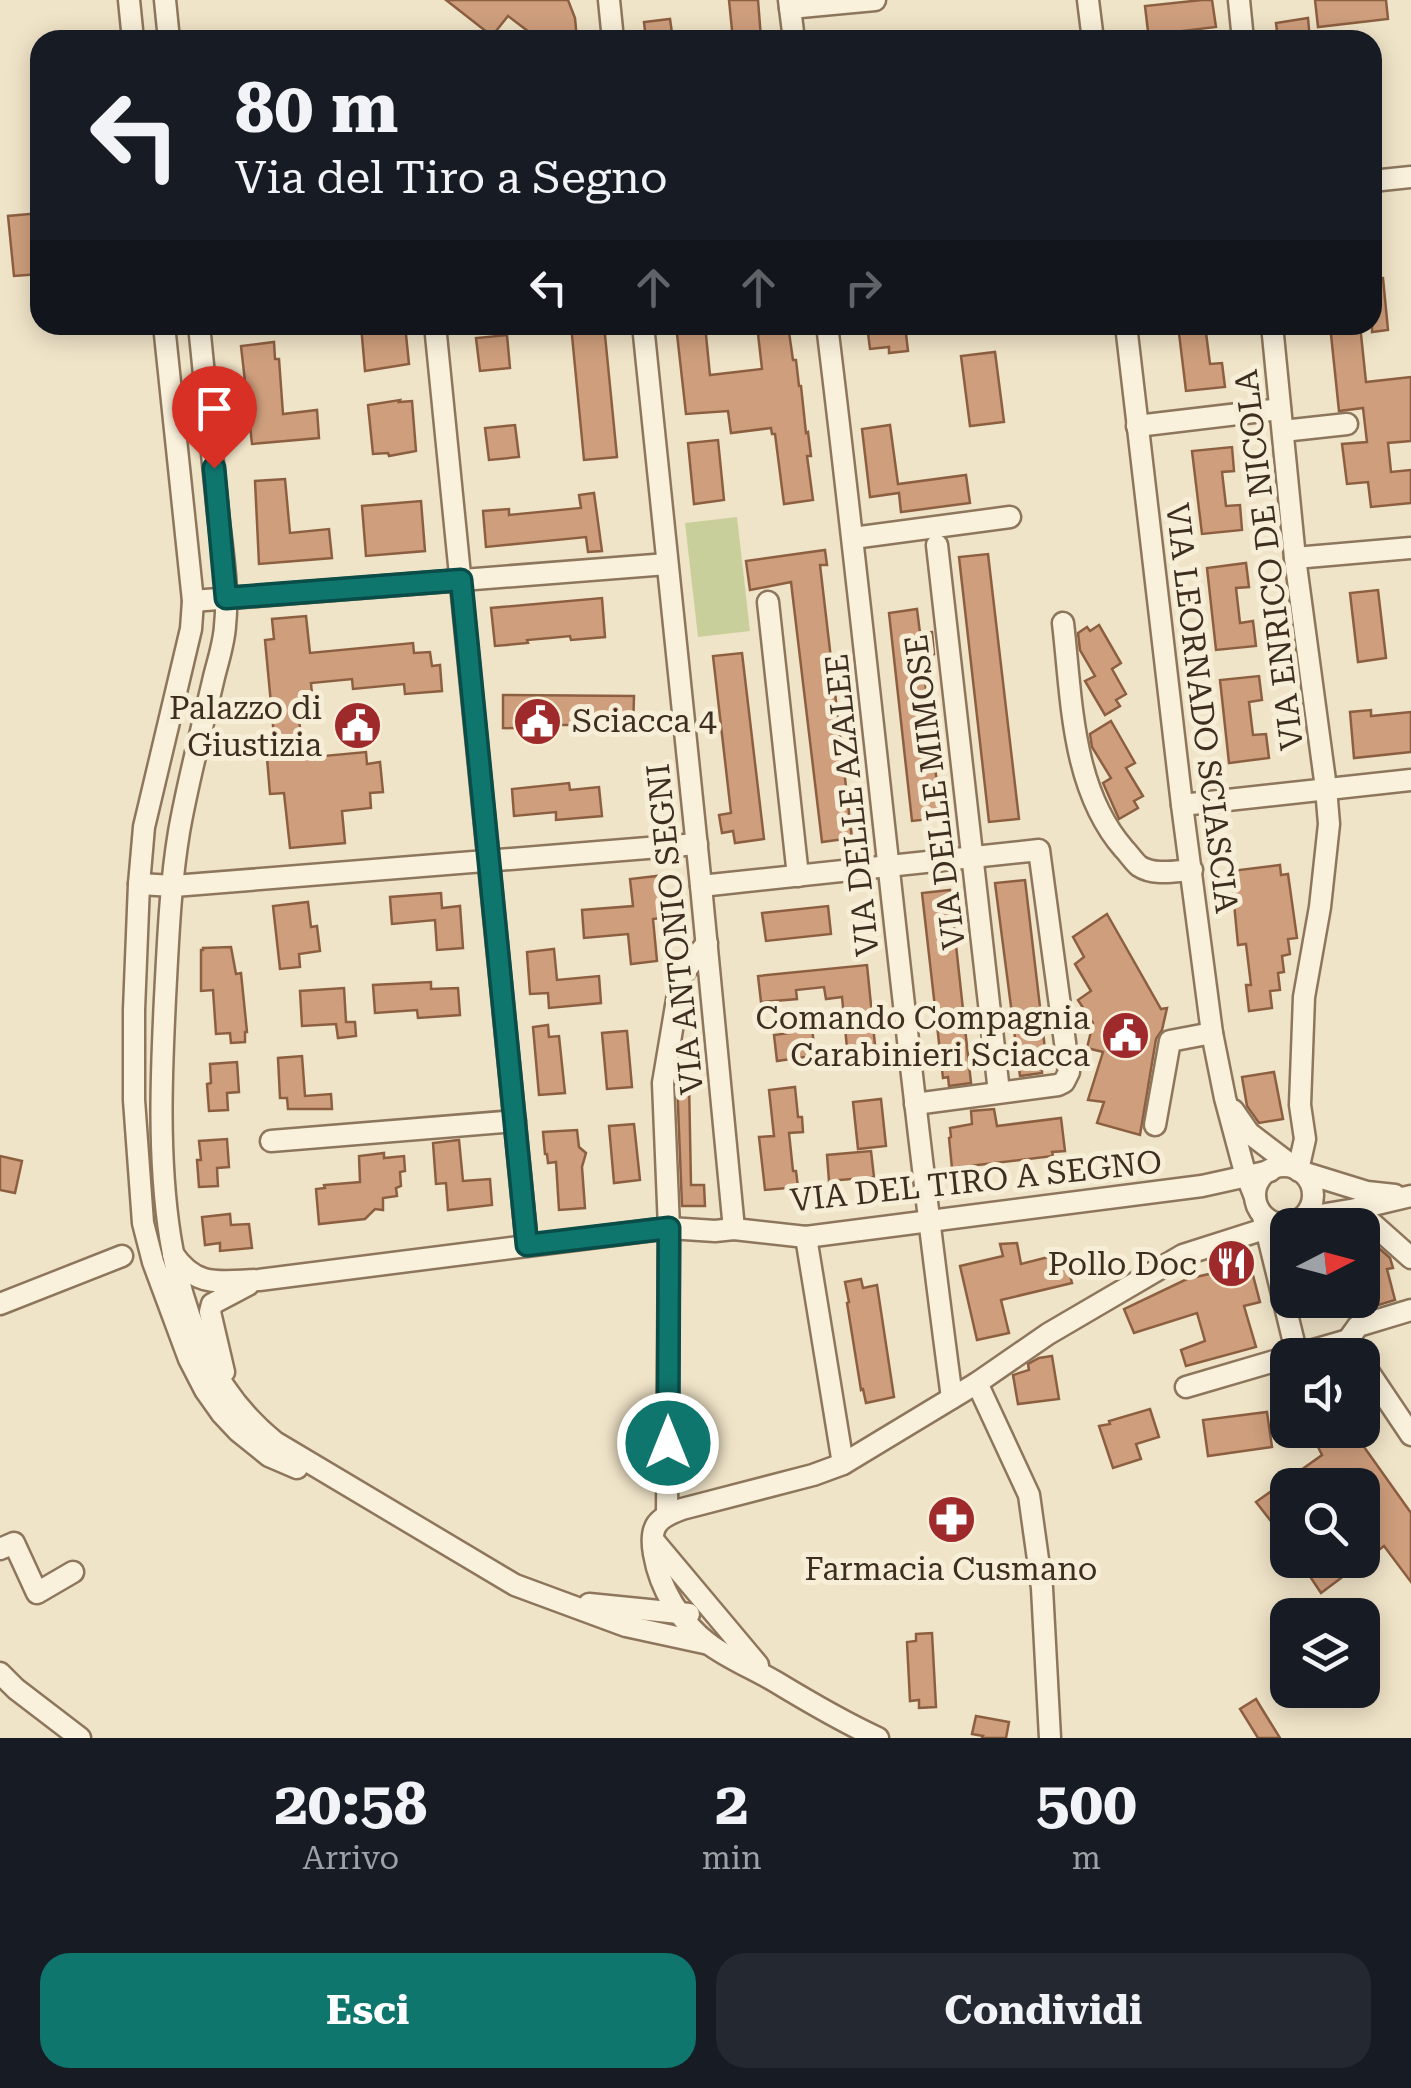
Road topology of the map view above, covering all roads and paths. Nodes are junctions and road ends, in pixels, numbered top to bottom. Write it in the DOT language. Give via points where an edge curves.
graph roads {
  1 [pos="129,0"];
  2 [pos="165,0"];
  3 [pos="609,0"];
  4 [pos="875,0"];
  5 [pos="1088,0"];
  6 [pos="1240,0"];
  7 [pos="790,4"];
  8 [pos="132,30"];
  9 [pos="168,30"];
  10 [pos="612,30"];
  11 [pos="793,30"];
  12 [pos="1092,30"];
  13 [pos="1242,30"];
  14 [pos="1411,177"];
  15 [pos="1382,180"];
  16 [pos="165,335"];
  17 [pos="200,335"];
  18 [pos="436,335"];
  19 [pos="644,335"];
  20 [pos="828,335"];
  21 [pos="1127,335"];
  22 [pos="1273,335"];
  23 [pos="1280,409"];
  24 [pos="1346,424"];
  25 [pos="1137,426"];
  26 [pos="1283,431"];
  27 [pos="1010,517"];
  28 [pos="854,538"];
  29 [pos="936,545"];
  30 [pos="1411,548"];
  31 [pos="1296,558"];
  32 [pos="668,564"];
  33 [pos="461,580"];
  34 [pos="226,598"];
  35 [pos="193,601"];
  36 [pos="768,602"];
  37 [pos="1063,622"];
  38 [pos="1411,780"];
  39 [pos="1326,788"];
  40 [pos="1182,805"];
  41 [pos="697,844"];
  42 [pos="972,857"];
  43 [pos="490,861"];
  44 [pos="889,866"];
  45 [pos="1192,870"];
  46 [pos="798,876"];
  47 [pos="139,884"];
  48 [pos="174,886"];
  49 [pos="701,886"];
  50 [pos="707,943"];
  51 [pos="1212,1034"];
  52 [pos="999,1092"];
  53 [pos="1225,1098"];
  54 [pos="915,1104"];
  55 [pos="515,1121"];
  56 [pos="1156,1125"];
  57 [pos="271,1142"];
  58 [pos="1298,1170"];
  59 [pos="1270,1171"];
  60 [pos="1246,1176"];
  61 [pos="1202,1186"];
  62 [pos="1409,1196"];
  63 [pos="1309,1208"];
  64 [pos="1364,1208"];
  65 [pos="1264,1213"];
  66 [pos="1270,1216"];
  67 [pos="928,1221"];
  68 [pos="669,1228"];
  69 [pos="734,1229"];
  70 [pos="1380,1231"];
  71 [pos="806,1237"];
  72 [pos="527,1245"];
  73 [pos="172,1252"];
  74 [pos="122,1256"];
  75 [pos="1411,1258"];
  76 [pos="259,1280"];
  77 [pos="0,1304"];
  78 [pos="1411,1310"];
  79 [pos="1293,1338"];
  80 [pos="1355,1338"];
  81 [pos="1270,1363"];
  82 [pos="977,1382"];
  83 [pos="1186,1387"];
  84 [pos="1380,1389"];
  85 [pos="952,1398"];
  86 [pos="232,1400"];
  87 [pos="1411,1435"];
  88 [pos="850,1460"];
  89 [pos="366,1498"];
  90 [pos="667,1514"];
  91 [pos="651,1538"];
  92 [pos="0,1550"];
  93 [pos="73,1572"];
  94 [pos="658,1573"];
  95 [pos="552,1600"];
  96 [pos="622,1608"];
  97 [pos="678,1613"];
  98 [pos="716,1616"];
  99 [pos="709,1644"];
  100 [pos="0,1672"];
  101 [pos="768,1678"];
  102 [pos="80,1738"];
  103 [pos="878,1738"];
  104 [pos="1050,1738"];
  1 -- 8 [label="street"];
  2 -- 9 [label="street"];
  3 -- 10 [label="street"];
  4 -- 7 [label="street"];
  5 -- 12 [label="street"];
  6 -- 13 [label="street"];
  7 -- 11 [label="street"];
  14 -- 15 [label="street"];
  16 -- 35 [label="street"];
  17 -- 34 [label="street"];
  18 -- 33 [label="street"];
  19 -- 32 [label="street, VIA ANTONIO SEGNI"];
  20 -- 28 [label="street, VIA DELLE AZALEE"];
  21 -- 25 [label="street, VIA LEORNADO SCIASCIA"];
  22 -- 23 [label="street, VIA ENRICO DE NICOLA"];
  23 -- 25 [label="street"];
  23 -- 26 [label="street, VIA ENRICO DE NICOLA"];
  24 -- 26 [label="street"];
  25 -- 40 [label="street, VIA LEORNADO SCIASCIA"];
  26 -- 31 [label="street, VIA ENRICO DE NICOLA"];
  27 -- 28 [label="street"];
  28 -- 44 [label="street, VIA DELLE AZALEE"];
  29 -- 42 [label="street, VIA DELLE MIMOSE"];
  30 -- 31 [label="street"];
  31 -- 39 [label="street, VIA ENRICO DE NICOLA"];
  32 -- 33 [label="street"];
  32 -- 41 [label="street, VIA ANTONIO SEGNI"];
  33 -- 34 [label="street"];
  33 -- 43 [label="street"];
  34 -- 35 [label="street"];
  34 -- 48 [label="street"];
  35 -- 47 [label="street" via="144,827"];
  36 -- 46 [label="street"];
  37 -- 45 [label="street" via="1076,745 1113,836 1140,867"];
  38 -- 39 [label="street"];
  39 -- 40 [label="street"];
  39 -- 58 [label="street, VIA ENRICO DE NICOLA" via="1329,824 1304,998 1305,1140"];
  40 -- 45 [label="street, VIA LEORNADO SCIASCIA"];
  41 -- 43 [label="street"];
  41 -- 49 [label="street, VIA ANTONIO SEGNI"];
  42 -- 44 [label="street"];
  42 -- 52 [label="street, VIA DELLE MIMOSE"];
  42 -- 52 [label="street" via="1039,850 1069,1072 1058,1085"];
  43 -- 48 [label="street"];
  43 -- 55 [label="street"];
  44 -- 46 [label="street"];
  44 -- 54 [label="street, VIA DELLE AZALEE"];
  45 -- 51 [label="street, VIA LEORNADO SCIASCIA"];
  46 -- 49 [label="street"];
  47 -- 48 [label="street"];
  47 -- 89 [label="street" via="134,1100 143,1222 164,1295 189,1360 230,1423 269,1456"];
  48 -- 73 [label="street" via="162,1097"];
  49 -- 50 [label="street, VIA ANTONIO SEGNI"];
  50 -- 68 [label="street" via="680,976 663,1083"];
  50 -- 69 [label="street, VIA ANTONIO SEGNI"];
  51 -- 53 [label="street, VIA LEORNADO SCIASCIA"];
  51 -- 56 [label="street" via="1170,1042"];
  52 -- 54 [label="street"];
  53 -- 58 [label="street" via="1249,1132"];
  53 -- 60 [label="street, VIA LEORNADO SCIASCIA"];
  54 -- 67 [label="street, VIA DELLE AZALEE"];
  55 -- 57 [label="street"];
  55 -- 72 [label="street"];
  58 -- 59 [label="street"];
  58 -- 62 [label="street" via="1368,1192"];
  58 -- 63 [label="street" via="1310,1182"];
  59 -- 60 [label="street, VIA DEL TIRO A SEGNO"];
  59 -- 65 [label="street" via="1259,1182"];
  60 -- 61 [label="street, VIA DEL TIRO A SEGNO"];
  60 -- 65 [label="street, VIA LEORNADO SCIASCIA"];
  61 -- 65 [label="street" via="1236,1192"];
  61 -- 67 [label="street, VIA DEL TIRO A SEGNO"];
  62 -- 64 [label="street"];
  65 -- 66 [label="street"];
  65 -- 79 [label="street, VIA LEORNADO SCIASCIA"];
  65 -- 82 [label="street" via="1048,1334"];
  67 -- 71 [label="street, VIA DEL TIRO A SEGNO"];
  67 -- 85 [label="street, VIA DELLE AZALEE"];
  68 -- 69 [label="street, VIA DEL TIRO A SEGNO"];
  68 -- 72 [label="street, VIA DEL TIRO A SEGNO"];
  68 -- 90 [label="street"];
  69 -- 71 [label="street, VIA DEL TIRO A SEGNO"];
  70 -- 75 [label="street"];
  71 -- 88 [label="street"];
  72 -- 76 [label="street, VIA DEL TIRO A SEGNO"];
  73 -- 76 [label="street, VIA DEL TIRO A SEGNO" via="197,1278"];
  73 -- 86 [label="street" via="205,1354"];
  74 -- 77 [label="street"];
  76 -- 86 [label="street" via="217,1299 210,1312"];
  78 -- 80 [label="street" via="1358,1326"];
  81 -- 83 [label="street"];
  82 -- 85 [label="street"];
  82 -- 104 [label="street" via="1028,1494 1042,1588"];
  84 -- 87 [label="street"];
  85 -- 88 [label="street"];
  86 -- 89 [label="street" via="274,1442"];
  88 -- 90 [label="street"];
  89 -- 95 [label="street"];
  90 -- 91 [label="street"];
  91 -- 94 [label="street"];
  91 -- 98 [label="street"];
  92 -- 93 [label="street" via="14,1543 37,1592"];
  94 -- 96 [label="street" via="641,1601"];
  94 -- 97 [label="street"];
  95 -- 96 [label="street"];
  95 -- 99 [label="street" via="626,1626"];
  96 -- 97 [label="street"];
  97 -- 98 [label="street"];
  97 -- 99 [label="street"];
  98 -- 101 [label="street"];
  99 -- 101 [label="street"];
  100 -- 102 [label="street"];
  101 -- 103 [label="street"];
}
